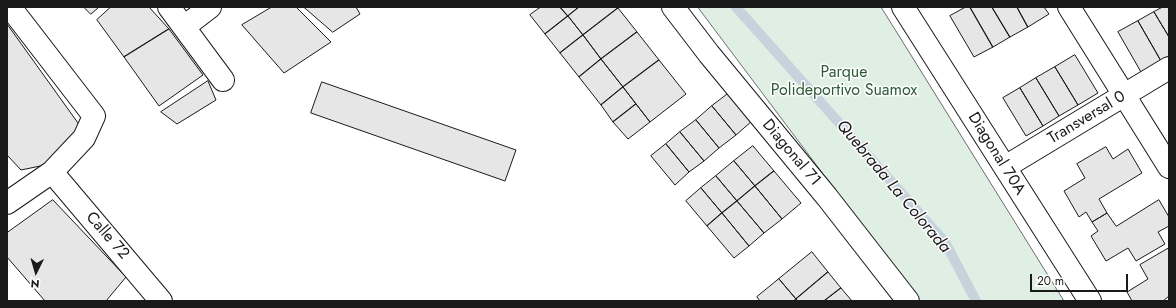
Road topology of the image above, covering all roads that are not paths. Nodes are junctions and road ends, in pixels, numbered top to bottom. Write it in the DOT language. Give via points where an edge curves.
graph roads {
  1 [pos="10,7"];
  2 [pos="168,7"];
  3 [pos="210,7"];
  4 [pos="673,7"];
  5 [pos="1069,7"];
  6 [pos="905,8"];
  7 [pos="184,27"];
  8 [pos="1169,68"];
  9 [pos="224,80"];
  10 [pos="1124,95"];
  11 [pos="1005,167"];
  12 [pos="1169,167"];
  13 [pos="52,172"];
  14 [pos="7,203"];
  15 [pos="161,301"];
  16 [pos="908,301"];
  17 [pos="1090,301"];
  1 -- 13 [label="street" via="94,116 84,138"];
  2 -- 7 [label="street"];
  3 -- 7 [label="street"];
  4 -- 16 [label="street, Diagonal 71"];
  5 -- 10 [label="street"];
  6 -- 11 [label="street, Diagonal 70A"];
  7 -- 9 [label="street"];
  8 -- 10 [label="street, Transversal 0"];
  10 -- 11 [label="street, Transversal 0"];
  10 -- 12 [label="street"];
  11 -- 17 [label="street, Diagonal 70A"];
  13 -- 14 [label="street"];
  13 -- 15 [label="street, Calle 72"];
}
